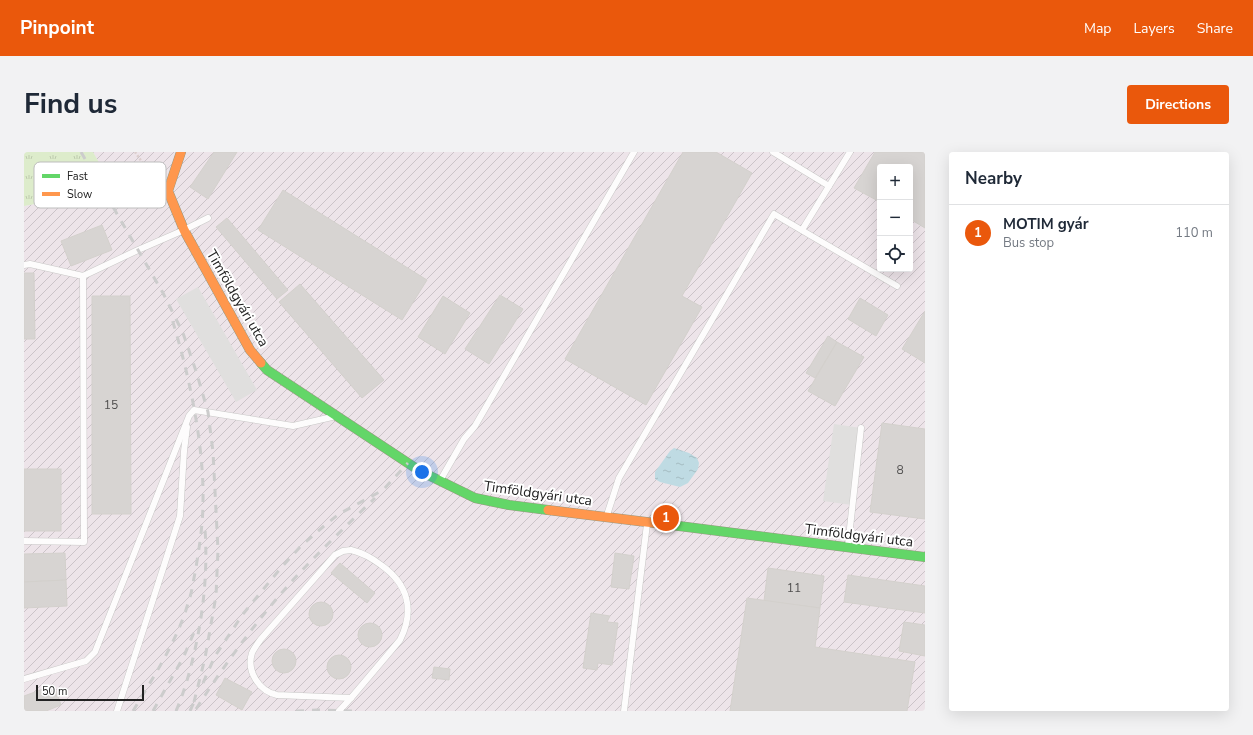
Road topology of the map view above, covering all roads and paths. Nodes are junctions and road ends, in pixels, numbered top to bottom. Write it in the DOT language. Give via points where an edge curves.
graph roads {
  1 [pos="135,152"];
  2 [pos="181,152"];
  3 [pos="634,152"];
  4 [pos="773,152"];
  5 [pos="850,152"];
  6 [pos="142,162"];
  7 [pos="829,186"];
  8 [pos="168,191"];
  9 [pos="208,218"];
  10 [pos="184,230"];
  11 [pos="802,230"];
  12 [pos="24,265"];
  13 [pos="82,276"];
  14 [pos="897,286"];
  15 [pos="189,416"];
  16 [pos="335,416"];
  17 [pos="861,428"];
  18 [pos="440,481"];
  19 [pos="607,517"];
  20 [pos="647,522"];
  21 [pos="24,541"];
  22 [pos="848,547"];
  23 [pos="925,557"];
  24 [pos="24,679"];
  25 [pos="351,698"];
  26 [pos="117,711"];
  27 [pos="339,711"];
  28 [pos="624,711"];
  1 -- 6 [label="path"];
  2 -- 8 [label="street"];
  3 -- 18 [label="lane" via="475,426 464,439"];
  4 -- 7 [label="lane"];
  5 -- 7 [label="lane"];
  7 -- 11 [label="lane"];
  8 -- 10 [label="street, Timföldgyári utca"];
  9 -- 10 [label="lane"];
  10 -- 13 [label="lane"];
  10 -- 16 [label="street, Timföldgyári utca" via="250,350 258,360 267,370"];
  11 -- 14 [label="lane"];
  11 -- 19 [label="lane" via="774,214 619,478"];
  12 -- 13 [label="lane" via="30,264"];
  13 -- 21 [label="lane" via="84,542"];
  15 -- 16 [label="lane" via="194,410 293,426"];
  15 -- 24 [label="lane" via="95,652 86,662"];
  15 -- 26 [label="lane" via="180,516"];
  16 -- 18 [label="street, Timföldgyári utca" via="420,471"];
  17 -- 22 [label="lane"];
  18 -- 19 [label="street, Timföldgyári utca" via="475,498 509,505"];
  19 -- 20 [label="street, Timföldgyári utca"];
  20 -- 22 [label="street, Timföldgyári utca"];
  20 -- 28 [label="lane"];
  22 -- 23 [label="street, Timföldgyári utca"];
  25 -- 25 [label="lane" via="400,640 405,630 408,603 401,584 389,570 360,552 351,550 335,555 261,639 250,660 254,678 269,693"];
  25 -- 27 [label="lane"];
}
